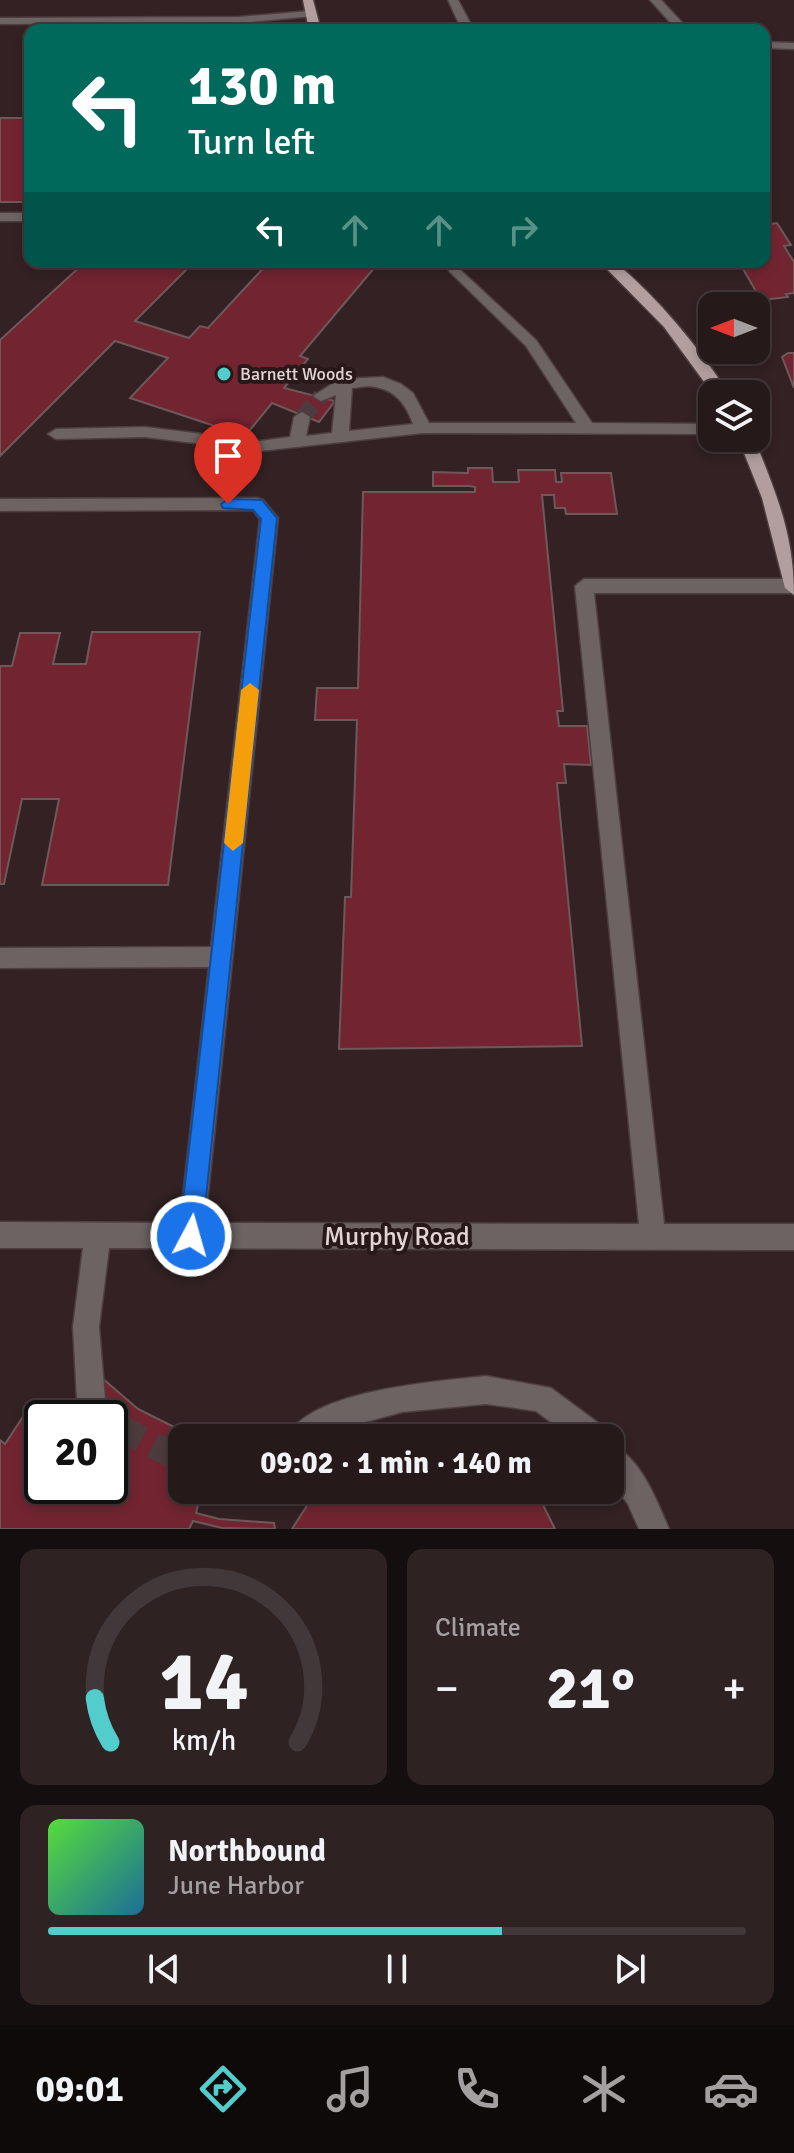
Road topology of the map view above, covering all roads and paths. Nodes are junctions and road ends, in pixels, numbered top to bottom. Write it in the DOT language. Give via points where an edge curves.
graph roads {
  1 [pos="308,0"];
  2 [pos="453,0"];
  3 [pos="655,0"];
  4 [pos="310,14"];
  5 [pos="0,21"];
  6 [pos="128,24"];
  7 [pos="245,24"];
  8 [pos="313,24"];
  9 [pos="465,24"];
  10 [pos="677,24"];
  11 [pos="770,45"];
  12 [pos="794,46"];
  13 [pos="0,217"];
  14 [pos="24,217"];
  15 [pos="615,268"];
  16 [pos="455,269"];
  17 [pos="711,380"];
  18 [pos="345,382"];
  19 [pos="321,396"];
  20 [pos="302,417"];
  21 [pos="423,428"];
  22 [pos="588,429"];
  23 [pos="698,429"];
  24 [pos="56,434"];
  25 [pos="340,437"];
  26 [pos="297,441"];
  27 [pos="752,452"];
  28 [pos="0,505"];
  29 [pos="794,587"];
  30 [pos="221,957"];
  31 [pos="0,958"];
  32 [pos="0,1235"];
  33 [pos="98,1235"];
  34 [pos="191,1236"];
  35 [pos="653,1236"];
  36 [pos="794,1237"];
  37 [pos="91,1399"];
  38 [pos="323,1424"];
  39 [pos="576,1424"];
  40 [pos="624,1476"];
  41 [pos="654,1529"];
  1 -- 4 [label="main road"];
  2 -- 9 [label="street"];
  3 -- 10 [label="street"];
  4 -- 7 [label="street"];
  4 -- 8 [label="main road"];
  5 -- 6 [label="street"];
  11 -- 12 [label="street"];
  13 -- 14 [label="street"];
  15 -- 17 [label="main road" via="672,325"];
  16 -- 22 [label="street" via="531,343"];
  18 -- 19 [label="street"];
  18 -- 21 [label="street" via="381,382 406,391"];
  18 -- 25 [label="street"];
  20 -- 26 [label="street"];
  21 -- 22 [label="street"];
  21 -- 25 [label="street"];
  22 -- 23 [label="street"];
  24 -- 26 [label="street" via="145,432 260,446"];
  25 -- 26 [label="street"];
  27 -- 29 [label="main road"];
  28 -- 30 [label="street" via="257,504 269,518"];
  29 -- 35 [label="street" via="584,586"];
  30 -- 31 [label="street"];
  30 -- 34 [label="street"];
  32 -- 33 [label="street, Murphy Road"];
  33 -- 34 [label="street, Murphy Road"];
  33 -- 37 [label="street" via="86,1327"];
  34 -- 35 [label="street, Murphy Road"];
  35 -- 36 [label="street, Murphy Road"];
  38 -- 39 [label="street" via="402,1398 486,1390 541,1398"];
  40 -- 41 [label="street"];
}
